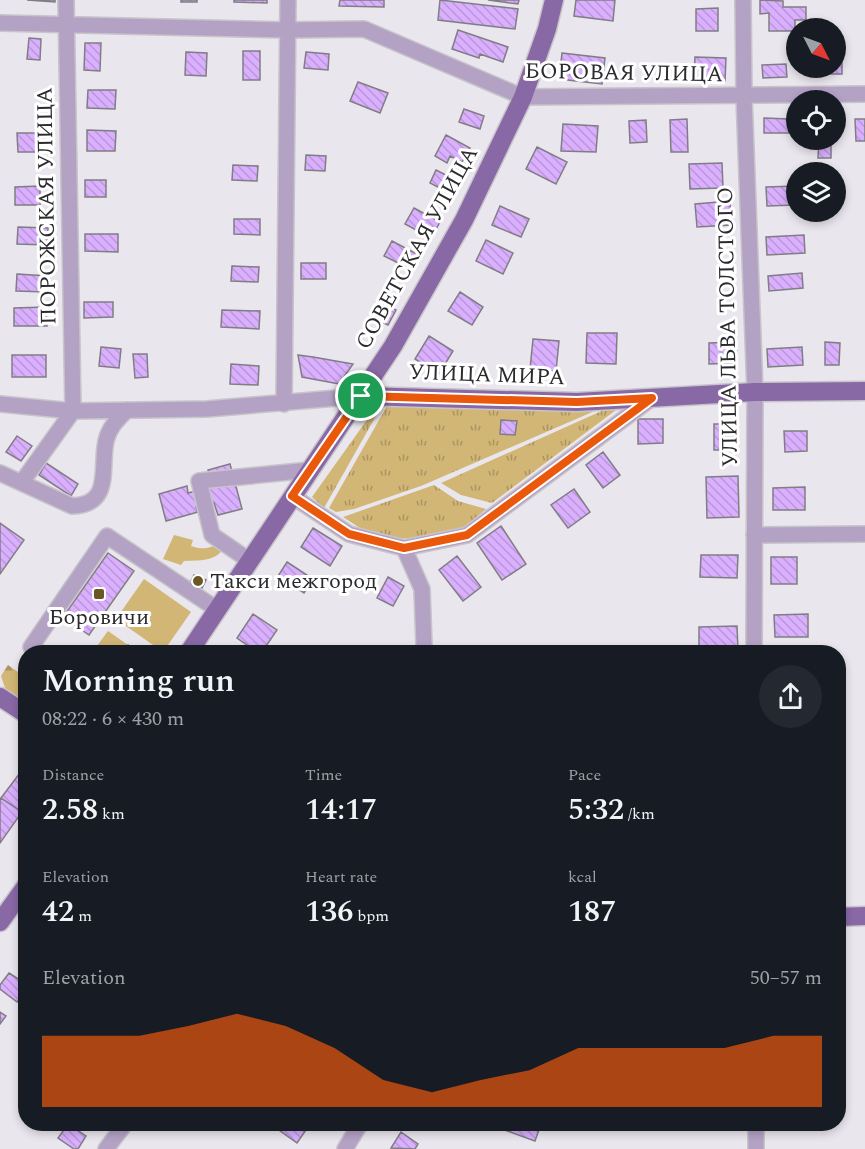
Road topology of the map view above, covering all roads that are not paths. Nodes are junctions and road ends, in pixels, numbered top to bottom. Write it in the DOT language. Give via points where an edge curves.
graph roads {
  1 [pos="66,0"];
  2 [pos="288,0"];
  3 [pos="554,0"];
  4 [pos="743,0"];
  5 [pos="0,23"];
  6 [pos="66,24"];
  7 [pos="288,30"];
  8 [pos="865,94"];
  9 [pos="744,96"];
  10 [pos="523,98"];
  11 [pos="865,391"];
  12 [pos="755,392"];
  13 [pos="361,396"];
  14 [pos="652,398"];
  15 [pos="0,404"];
  16 [pos="284,404"];
  17 [pos="127,410"];
  18 [pos="73,411"];
  19 [pos="310,470"];
  20 [pos="0,473"];
  21 [pos="22,482"];
  22 [pos="292,496"];
  23 [pos="865,534"];
  24 [pos="754,535"];
  25 [pos="404,548"];
  26 [pos="250,561"];
  27 [pos="218,610"];
  28 [pos="32,645"];
  29 [pos="194,645"];
  30 [pos="424,645"];
  31 [pos="754,645"];
  32 [pos="0,697"];
  33 [pos="18,709"];
  34 [pos="18,897"];
  35 [pos="865,916"];
  36 [pos="846,917"];
  37 [pos="0,922"];
  38 [pos="120,1131"];
  39 [pos="356,1131"];
  40 [pos="756,1131"];
  41 [pos="106,1149"];
  42 [pos="345,1149"];
  43 [pos="756,1149"];
  1 -- 6 [label="street, ПОРОЖСКАЯ УЛИЦА"];
  2 -- 7 [label="street"];
  3 -- 10 [label="main road, СОВЕТСКАЯ УЛИЦА"];
  4 -- 9 [label="street, УЛИЦА ЛЬВА ТОЛСТОГО"];
  5 -- 6 [label="street, БОРОВАЯ УЛИЦА"];
  6 -- 7 [label="street, БОРОВАЯ УЛИЦА"];
  6 -- 18 [label="street, ПОРОЖСКАЯ УЛИЦА"];
  7 -- 10 [label="street, БОРОВАЯ УЛИЦА" via="364,30"];
  7 -- 16 [label="street"];
  8 -- 9 [label="street, БОРОВАЯ УЛИЦА"];
  9 -- 10 [label="street, БОРОВАЯ УЛИЦА"];
  9 -- 12 [label="street, УЛИЦА ЛЬВА ТОЛСТОГО"];
  10 -- 13 [label="main road, СОВЕТСКАЯ УЛИЦА" via="464,220"];
  11 -- 12 [label="main road, УЛИЦА МИРА"];
  12 -- 14 [label="main road, УЛИЦА МИРА"];
  12 -- 24 [label="street, УЛИЦА ЛЬВА ТОЛСТОГО"];
  13 -- 14 [label="main road, УЛИЦА МИРА" via="577,402"];
  13 -- 16 [label="street, УЛИЦА МИРА"];
  13 -- 19 [label="main road, СОВЕТСКАЯ УЛИЦА"];
  14 -- 25 [label="street" via="467,535"];
  15 -- 18 [label="street, УЛИЦА МИРА"];
  16 -- 17 [label="street, УЛИЦА МИРА"];
  17 -- 18 [label="street, УЛИЦА МИРА"];
  17 -- 21 [label="street" via="113,424 106,441 102,487 93,501 72,506"];
  18 -- 21 [label="street"];
  19 -- 22 [label="main road, СОВЕТСКАЯ УЛИЦА"];
  19 -- 26 [label="street" via="199,481 212,535"];
  20 -- 21 [label="street"];
  22 -- 25 [label="street" via="349,534"];
  22 -- 26 [label="main road, СОВЕТСКАЯ УЛИЦА"];
  23 -- 24 [label="street"];
  24 -- 31 [label="street, УЛИЦА ЛЬВА ТОЛСТОГО"];
  25 -- 30 [label="street" via="422,589"];
  26 -- 27 [label="main road, СОВЕТСКАЯ УЛИЦА"];
  27 -- 28 [label="street" via="107,536"];
  27 -- 29 [label="main road, СОВЕТСКАЯ УЛИЦА"];
  32 -- 33 [label="main road"];
  34 -- 37 [label="main road"];
  35 -- 36 [label="main road"];
  38 -- 41 [label="street"];
  39 -- 42 [label="street"];
  40 -- 43 [label="street"];
}
